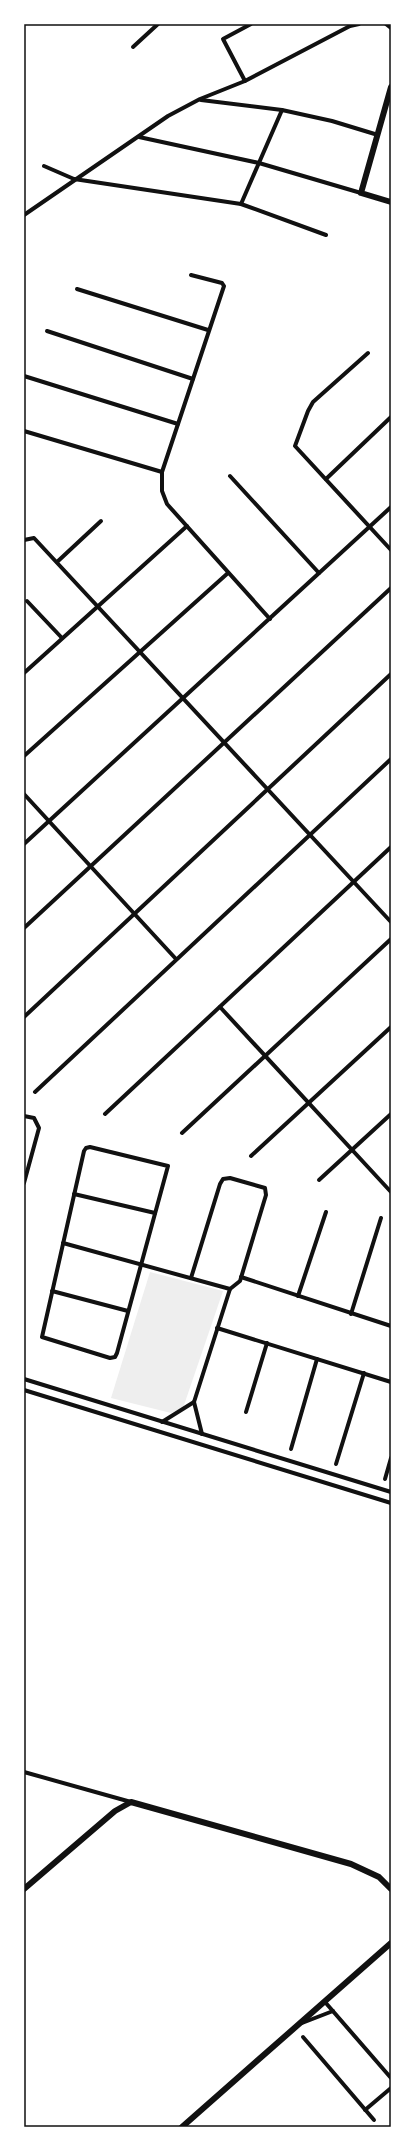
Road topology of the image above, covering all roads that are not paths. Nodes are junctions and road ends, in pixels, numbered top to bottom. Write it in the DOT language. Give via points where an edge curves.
graph roads {
  1 [pos="158,24"];
  2 [pos="251,24"];
  3 [pos="359,24"];
  4 [pos="386,24"];
  5 [pos="391,28"];
  6 [pos="133,47"];
  7 [pos="245,81"];
  8 [pos="391,87"];
  9 [pos="200,100"];
  10 [pos="282,110"];
  11 [pos="379,135"];
  12 [pos="138,136"];
  13 [pos="259,163"];
  14 [pos="44,166"];
  15 [pos="74,179"];
  16 [pos="361,193"];
  17 [pos="391,202"];
  18 [pos="241,204"];
  19 [pos="24,215"];
  20 [pos="326,235"];
  21 [pos="191,275"];
  22 [pos="77,290"];
  23 [pos="208,330"];
  24 [pos="47,331"];
  25 [pos="368,352"];
  26 [pos="24,376"];
  27 [pos="193,379"];
  28 [pos="391,418"];
  29 [pos="178,424"];
  30 [pos="24,430"];
  31 [pos="162,472"];
  32 [pos="230,476"];
  33 [pos="326,479"];
  34 [pos="391,507"];
  35 [pos="101,521"];
  36 [pos="187,526"];
  37 [pos="370,526"];
  38 [pos="24,540"];
  39 [pos="391,550"];
  40 [pos="56,562"];
  41 [pos="228,573"];
  42 [pos="319,573"];
  43 [pos="391,588"];
  44 [pos="27,601"];
  45 [pos="98,606"];
  46 [pos="270,619"];
  47 [pos="62,638"];
  48 [pos="141,652"];
  49 [pos="24,673"];
  50 [pos="391,674"];
  51 [pos="184,698"];
  52 [pos="225,742"];
  53 [pos="24,756"];
  54 [pos="391,759"];
  55 [pos="268,788"];
  56 [pos="24,794"];
  57 [pos="48,820"];
  58 [pos="310,834"];
  59 [pos="24,844"];
  60 [pos="391,847"];
  61 [pos="91,866"];
  62 [pos="354,882"];
  63 [pos="134,913"];
  64 [pos="391,922"];
  65 [pos="24,928"];
  66 [pos="391,939"];
  67 [pos="176,959"];
  68 [pos="220,1007"];
  69 [pos="24,1017"];
  70 [pos="391,1027"];
  71 [pos="265,1056"];
  72 [pos="35,1092"];
  73 [pos="309,1103"];
  74 [pos="105,1114"];
  75 [pos="391,1114"];
  76 [pos="24,1116"];
  77 [pos="182,1133"];
  78 [pos="352,1149"];
  79 [pos="251,1156"];
  80 [pos="319,1180"];
  81 [pos="24,1183"];
  82 [pos="391,1192"];
  83 [pos="74,1194"];
  84 [pos="326,1212"];
  85 [pos="154,1213"];
  86 [pos="381,1218"];
  87 [pos="63,1243"];
  88 [pos="141,1264"];
  89 [pos="241,1277"];
  90 [pos="191,1278"];
  91 [pos="230,1289"];
  92 [pos="52,1291"];
  93 [pos="298,1296"];
  94 [pos="128,1311"];
  95 [pos="351,1314"];
  96 [pos="391,1326"];
  97 [pos="218,1328"];
  98 [pos="267,1344"];
  99 [pos="317,1359"];
  100 [pos="364,1373"];
  101 [pos="24,1379"];
  102 [pos="391,1382"];
  103 [pos="50,1387"];
  104 [pos="24,1390"];
  105 [pos="46,1397"];
  106 [pos="194,1402"];
  107 [pos="246,1412"];
  108 [pos="162,1422"];
  109 [pos="202,1434"];
  110 [pos="291,1448"];
  111 [pos="391,1458"];
  112 [pos="336,1464"];
  113 [pos="385,1479"];
  114 [pos="391,1492"];
  115 [pos="391,1503"];
  116 [pos="24,1772"];
  117 [pos="131,1802"];
  118 [pos="24,1889"];
  119 [pos="391,1889"];
  120 [pos="391,1943"];
  121 [pos="325,2002"];
  122 [pos="333,2011"];
  123 [pos="300,2024"];
  124 [pos="303,2037"];
  125 [pos="391,2078"];
  126 [pos="391,2088"];
  127 [pos="366,2110"];
  128 [pos="374,2120"];
  129 [pos="182,2127"];
  1 -- 6 [label="street"];
  2 -- 7 [label="street" via="224,39"];
  3 -- 7 [label="street" via="315,43"];
  4 -- 5 [label="street"];
  7 -- 9 [label="street"];
  8 -- 11 [label="street"];
  9 -- 10 [label="street"];
  9 -- 12 [label="street" via="168,116"];
  10 -- 11 [label="street"];
  10 -- 13 [label="street"];
  11 -- 16 [label="street"];
  12 -- 13 [label="street"];
  12 -- 15 [label="street"];
  13 -- 16 [label="street"];
  13 -- 18 [label="street"];
  14 -- 15 [label="street"];
  15 -- 18 [label="street"];
  15 -- 19 [label="street"];
  16 -- 17 [label="street"];
  18 -- 20 [label="street"];
  21 -- 23 [label="street" via="222,283 224,286"];
  22 -- 23 [label="street"];
  23 -- 27 [label="street"];
  24 -- 27 [label="street"];
  25 -- 33 [label="street" via="313,402 295,446"];
  26 -- 29 [label="street"];
  27 -- 29 [label="street"];
  28 -- 33 [label="street"];
  29 -- 31 [label="street"];
  30 -- 31 [label="street"];
  31 -- 36 [label="street" via="162,491 167,504"];
  32 -- 42 [label="street"];
  33 -- 37 [label="street"];
  34 -- 37 [label="street"];
  35 -- 40 [label="street"];
  36 -- 41 [label="street"];
  36 -- 45 [label="street"];
  37 -- 39 [label="street"];
  37 -- 42 [label="street"];
  38 -- 40 [label="street" via="34,538"];
  40 -- 45 [label="street"];
  41 -- 46 [label="street"];
  41 -- 48 [label="street"];
  42 -- 46 [label="street"];
  43 -- 52 [label="street"];
  44 -- 47 [label="street"];
  45 -- 47 [label="street"];
  45 -- 48 [label="street"];
  46 -- 51 [label="street"];
  47 -- 49 [label="street"];
  48 -- 51 [label="street"];
  48 -- 53 [label="street"];
  50 -- 55 [label="street"];
  51 -- 52 [label="street"];
  51 -- 57 [label="street"];
  52 -- 55 [label="street"];
  52 -- 61 [label="street"];
  54 -- 58 [label="street"];
  55 -- 58 [label="street"];
  55 -- 63 [label="street"];
  56 -- 57 [label="street"];
  57 -- 59 [label="street"];
  57 -- 61 [label="street"];
  58 -- 62 [label="street"];
  58 -- 67 [label="street"];
  60 -- 62 [label="street"];
  61 -- 63 [label="street"];
  61 -- 65 [label="street"];
  62 -- 64 [label="street"];
  62 -- 68 [label="street"];
  63 -- 67 [label="street"];
  63 -- 69 [label="street"];
  66 -- 71 [label="street"];
  67 -- 72 [label="street"];
  68 -- 71 [label="street"];
  68 -- 74 [label="street"];
  70 -- 73 [label="street"];
  71 -- 73 [label="street"];
  71 -- 77 [label="street"];
  73 -- 78 [label="street"];
  73 -- 79 [label="street"];
  75 -- 78 [label="street"];
  76 -- 81 [label="street" via="34,1118 39,1128"];
  78 -- 80 [label="street"];
  78 -- 82 [label="street"];
  83 -- 85 [label="street"];
  83 -- 85 [label="street" via="86,1148 90,1146 168,1166"];
  83 -- 87 [label="street"];
  84 -- 93 [label="street"];
  85 -- 88 [label="street"];
  86 -- 95 [label="street"];
  87 -- 88 [label="street"];
  87 -- 92 [label="street"];
  88 -- 90 [label="street"];
  88 -- 94 [label="street"];
  89 -- 90 [label="street" via="266,1195 264,1188 260,1186 230,1178 223,1179 220,1184"];
  89 -- 91 [label="street" via="236,1286"];
  89 -- 93 [label="street"];
  90 -- 91 [label="street"];
  91 -- 97 [label="street"];
  92 -- 94 [label="street"];
  92 -- 94 [label="street" via="42,1337 110,1358 115,1357 117,1353"];
  93 -- 95 [label="street"];
  95 -- 96 [label="street"];
  97 -- 98 [label="street"];
  97 -- 106 [label="street"];
  98 -- 99 [label="street"];
  98 -- 107 [label="street"];
  99 -- 100 [label="street"];
  99 -- 110 [label="street"];
  100 -- 102 [label="street"];
  100 -- 112 [label="street"];
  101 -- 103 [label="street"];
  103 -- 105 [label="street"];
  103 -- 108 [label="street"];
  104 -- 105 [label="street"];
  105 -- 115 [label="street"];
  106 -- 108 [label="street"];
  106 -- 109 [label="street"];
  108 -- 109 [label="street"];
  109 -- 114 [label="street"];
  111 -- 113 [label="street"];
  116 -- 117 [label="street"];
  117 -- 118 [label="street" via="115,1811"];
  117 -- 119 [label="street" via="351,1864 380,1877"];
  120 -- 121 [label="street"];
  121 -- 122 [label="street"];
  121 -- 123 [label="street"];
  122 -- 123 [label="street"];
  122 -- 125 [label="street"];
  123 -- 129 [label="street"];
  124 -- 127 [label="street"];
  126 -- 127 [label="street"];
  127 -- 128 [label="street"];
}
